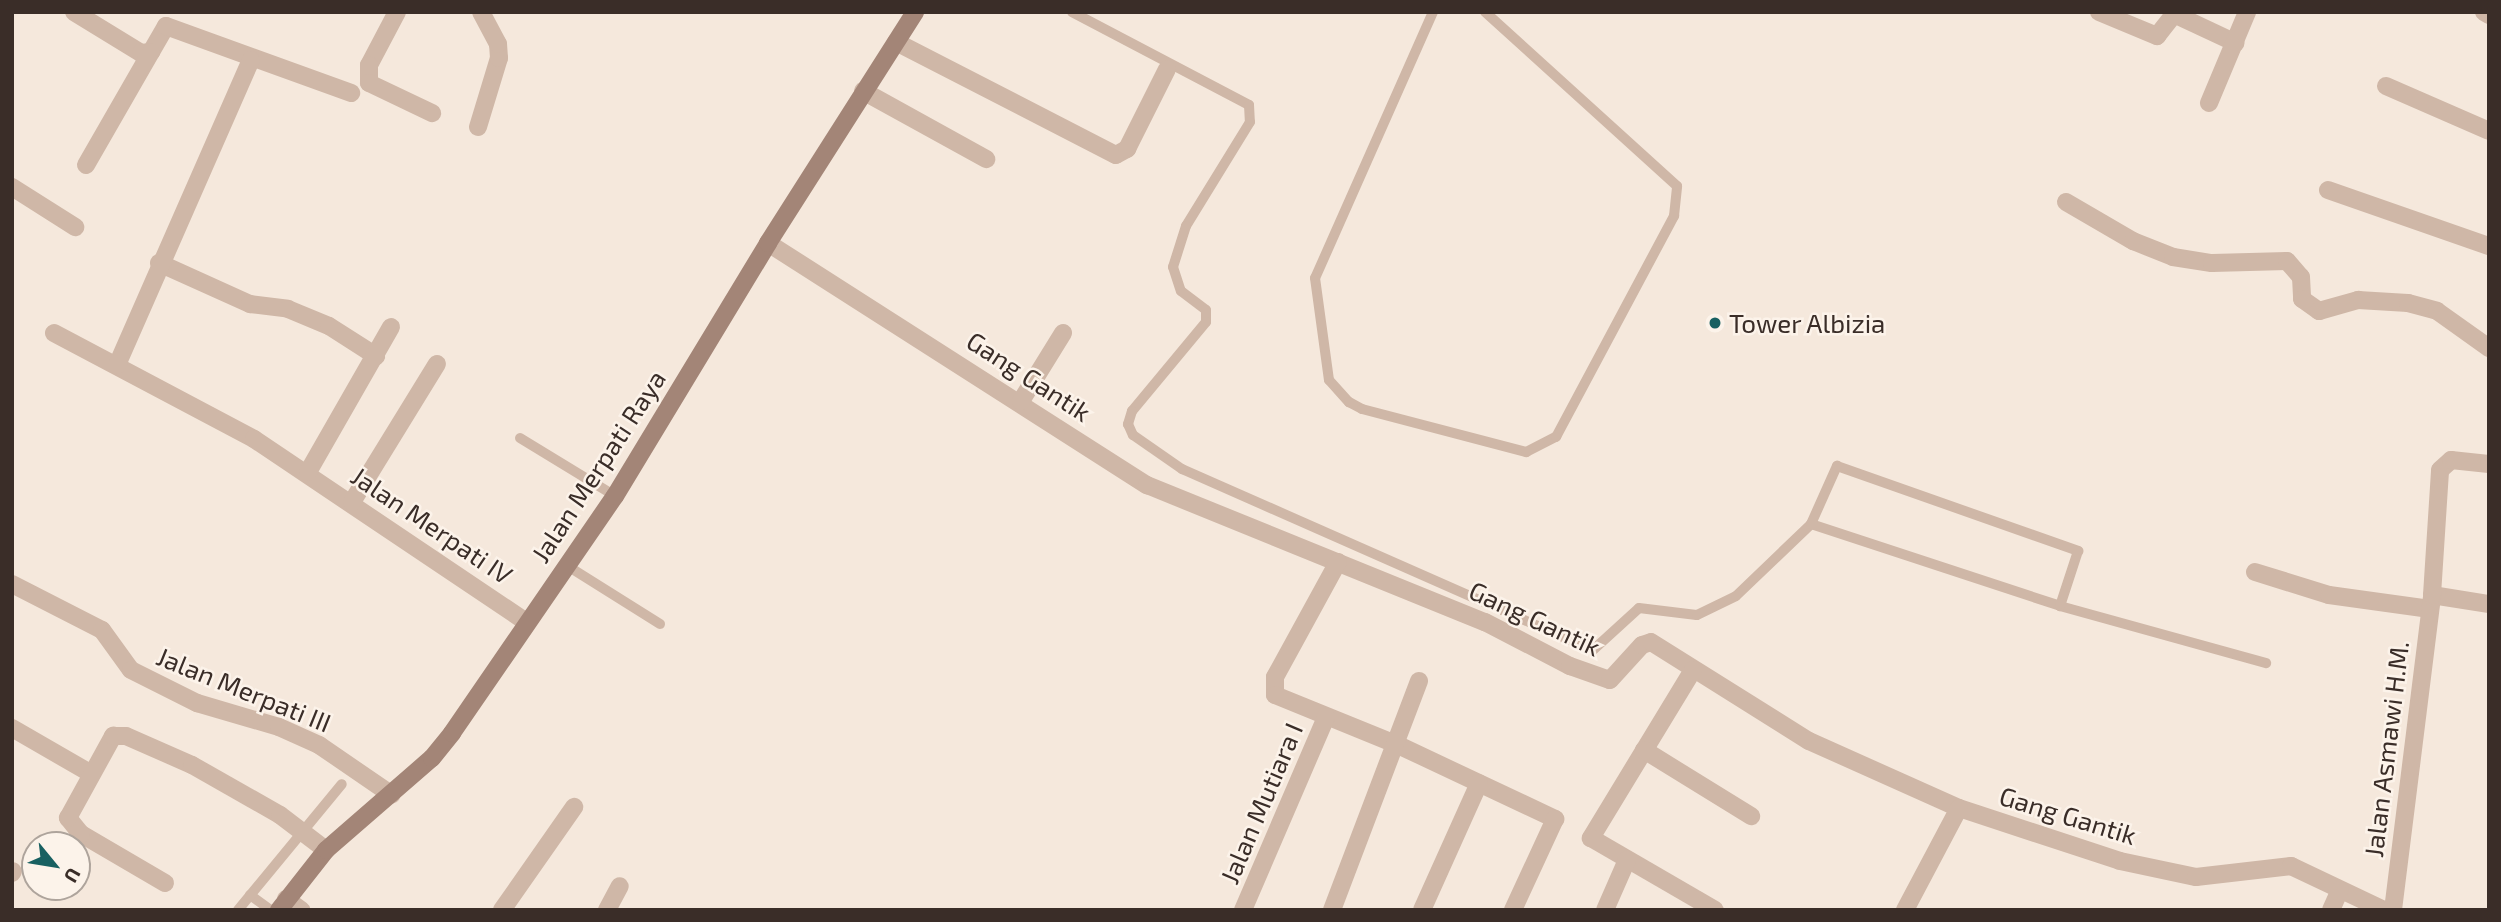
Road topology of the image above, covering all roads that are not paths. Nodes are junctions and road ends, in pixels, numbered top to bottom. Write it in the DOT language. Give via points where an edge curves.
graph roads {
  1 [pos="74,12"];
  2 [pos="397,12"];
  3 [pos="481,12"];
  4 [pos="915,12"];
  5 [pos="1072,12"];
  6 [pos="1433,12"];
  7 [pos="1485,12"];
  8 [pos="2099,12"];
  9 [pos="2247,12"];
  10 [pos="2484,12"];
  11 [pos="2489,15"];
  12 [pos="169,19"];
  13 [pos="896,42"];
  14 [pos="2236,43"];
  15 [pos="151,52"];
  16 [pos="251,60"];
  17 [pos="1167,69"];
  18 [pos="2386,86"];
  19 [pos="863,91"];
  20 [pos="352,93"];
  21 [pos="2209,103"];
  22 [pos="432,113"];
  23 [pos="478,127"];
  24 [pos="2489,131"];
  25 [pos="986,159"];
  26 [pos="86,165"];
  27 [pos="12,187"];
  28 [pos="2328,190"];
  29 [pos="2066,202"];
  30 [pos="75,227"];
  31 [pos="768,243"];
  32 [pos="2489,246"];
  33 [pos="159,263"];
  34 [pos="391,327"];
  35 [pos="1063,333"];
  36 [pos="54,334"];
  37 [pos="2489,348"];
  38 [pos="376,356"];
  39 [pos="437,364"];
  40 [pos="117,365"];
  41 [pos="1021,401"];
  42 [pos="520,438"];
  43 [pos="2489,464"];
  44 [pos="308,472"];
  45 [pos="615,496"];
  46 [pos="352,502"];
  47 [pos="1811,524"];
  48 [pos="1338,562"];
  49 [pos="566,565"];
  50 [pos="2255,572"];
  51 [pos="12,584"];
  52 [pos="2431,602"];
  53 [pos="2489,604"];
  54 [pos="2060,606"];
  55 [pos="526,622"];
  56 [pos="660,624"];
  57 [pos="2266,663"];
  58 [pos="1693,670"];
  59 [pos="1419,681"];
  60 [pos="1326,717"];
  61 [pos="12,728"];
  62 [pos="1398,745"];
  63 [pos="1644,750"];
  64 [pos="90,773"];
  65 [pos="1479,783"];
  66 [pos="342,784"];
  67 [pos="392,794"];
  68 [pos="574,807"];
  69 [pos="1959,808"];
  70 [pos="1751,816"];
  71 [pos="300,830"];
  72 [pos="326,850"];
  73 [pos="1627,860"];
  74 [pos="165,883"];
  75 [pos="620,886"];
  76 [pos="2340,890"];
  77 [pos="250,895"];
  78 [pos="282,904"];
  79 [pos="1705,907"];
  80 [pos="238,910"];
  81 [pos="271,910"];
  82 [pos="301,910"];
  83 [pos="502,910"];
  84 [pos="607,910"];
  85 [pos="1243,910"];
  86 [pos="1332,910"];
  87 [pos="1422,910"];
  88 [pos="1513,910"];
  89 [pos="1605,910"];
  90 [pos="1905,910"];
  91 [pos="2331,910"];
  92 [pos="2384,910"];
  93 [pos="2393,910"];
  1 -- 15 [label="street" via="141,54"];
  2 -- 22 [label="street" via="369,65 369,83"];
  3 -- 23 [label="street" via="498,44 499,58"];
  4 -- 13 [label="main road, Jalan Merpati Raya"];
  5 -- 47 [label="lane" via="1249,105 1250,122 1186,226 1173,267 1181,291 1206,310 1206,321 1132,411 1128,424 1133,435 1182,469 1593,650 1639,608 1697,615 1736,596"];
  6 -- 7 [label="lane" via="1315,278 1329,380 1349,402 1363,408 1526,452 1556,436 1674,216 1677,186"];
  8 -- 14 [label="street" via="2157,36 2174,14"];
  9 -- 14 [label="street"];
  10 -- 11 [label="street"];
  12 -- 15 [label="street"];
  12 -- 16 [label="street"];
  13 -- 17 [label="street" via="1116,155 1127,149"];
  13 -- 19 [label="main road, Jalan Merpati Raya"];
  14 -- 21 [label="street"];
  15 -- 26 [label="street"];
  16 -- 20 [label="street"];
  16 -- 33 [label="street"];
  18 -- 24 [label="street"];
  19 -- 25 [label="street"];
  19 -- 31 [label="main road, Jalan Merpati Raya"];
  27 -- 30 [label="street"];
  28 -- 32 [label="street"];
  29 -- 37 [label="street" via="2133,242 2173,257 2212,263 2287,261 2301,277 2302,299 2319,311 2358,300 2408,303 2437,311"];
  31 -- 41 [label="street, Gang Gantik"];
  31 -- 45 [label="main road, Jalan Merpati Raya"];
  33 -- 38 [label="street" via="262,308 288,309 329,326"];
  33 -- 40 [label="street"];
  34 -- 38 [label="street"];
  35 -- 41 [label="street"];
  36 -- 40 [label="street, Jalan Merpati IV"];
  38 -- 44 [label="street"];
  39 -- 46 [label="street"];
  40 -- 44 [label="street, Jalan Merpati IV"];
  41 -- 48 [label="street, Gang Gantik" via="1147,485"];
  42 -- 45 [label="lane"];
  43 -- 52 [label="street, Jalan Asmawi H.M." via="2451,460 2440,470"];
  44 -- 46 [label="street, Jalan Merpati IV"];
  45 -- 49 [label="main road, Jalan Merpati Raya"];
  46 -- 55 [label="street, Jalan Merpati IV"];
  47 -- 54 [label="lane"];
  47 -- 54 [label="lane" via="1838,466 2078,551"];
  48 -- 58 [label="street, Gang Gantik" via="1485,622 1606,680 1647,642"];
  48 -- 60 [label="street" via="1273,685 1275,695"];
  49 -- 55 [label="main road, Jalan Merpati Raya"];
  49 -- 56 [label="lane"];
  50 -- 52 [label="street" via="2329,595"];
  51 -- 67 [label="street, Jalan Merpati III" via="102,631 131,670 197,703 279,727 319,745"];
  52 -- 53 [label="street"];
  52 -- 93 [label="street, Jalan Asmawi H.M."];
  54 -- 57 [label="lane"];
  55 -- 67 [label="main road, Jalan Merpati Raya" via="445,741"];
  58 -- 63 [label="street"];
  58 -- 69 [label="street, Gang Gantik" via="1809,741"];
  59 -- 62 [label="street"];
  60 -- 62 [label="street"];
  60 -- 85 [label="street, Jalan Mutiara I"];
  61 -- 64 [label="street"];
  62 -- 65 [label="street"];
  62 -- 86 [label="street"];
  63 -- 70 [label="street"];
  63 -- 73 [label="street" via="1591,838"];
  64 -- 71 [label="street" via="108,741 126,736 192,765"];
  64 -- 74 [label="street" via="70,811 71,826"];
  65 -- 87 [label="street"];
  65 -- 88 [label="street" via="1555,819"];
  66 -- 71 [label="lane"];
  67 -- 72 [label="main road, Jalan Merpati Raya"];
  68 -- 83 [label="street"];
  69 -- 76 [label="street, Gang Gantik" via="2120,861 2183,875 2291,866"];
  69 -- 90 [label="street"];
  71 -- 72 [label="street"];
  71 -- 77 [label="lane"];
  72 -- 78 [label="main road, Jalan Merpati Raya"];
  73 -- 79 [label="street"];
  73 -- 89 [label="street"];
  75 -- 84 [label="street"];
  76 -- 91 [label="street"];
  76 -- 92 [label="street, Gang Gantik"];
  77 -- 80 [label="lane"];
  77 -- 81 [label="lane"];
  78 -- 82 [label="street"];
}
